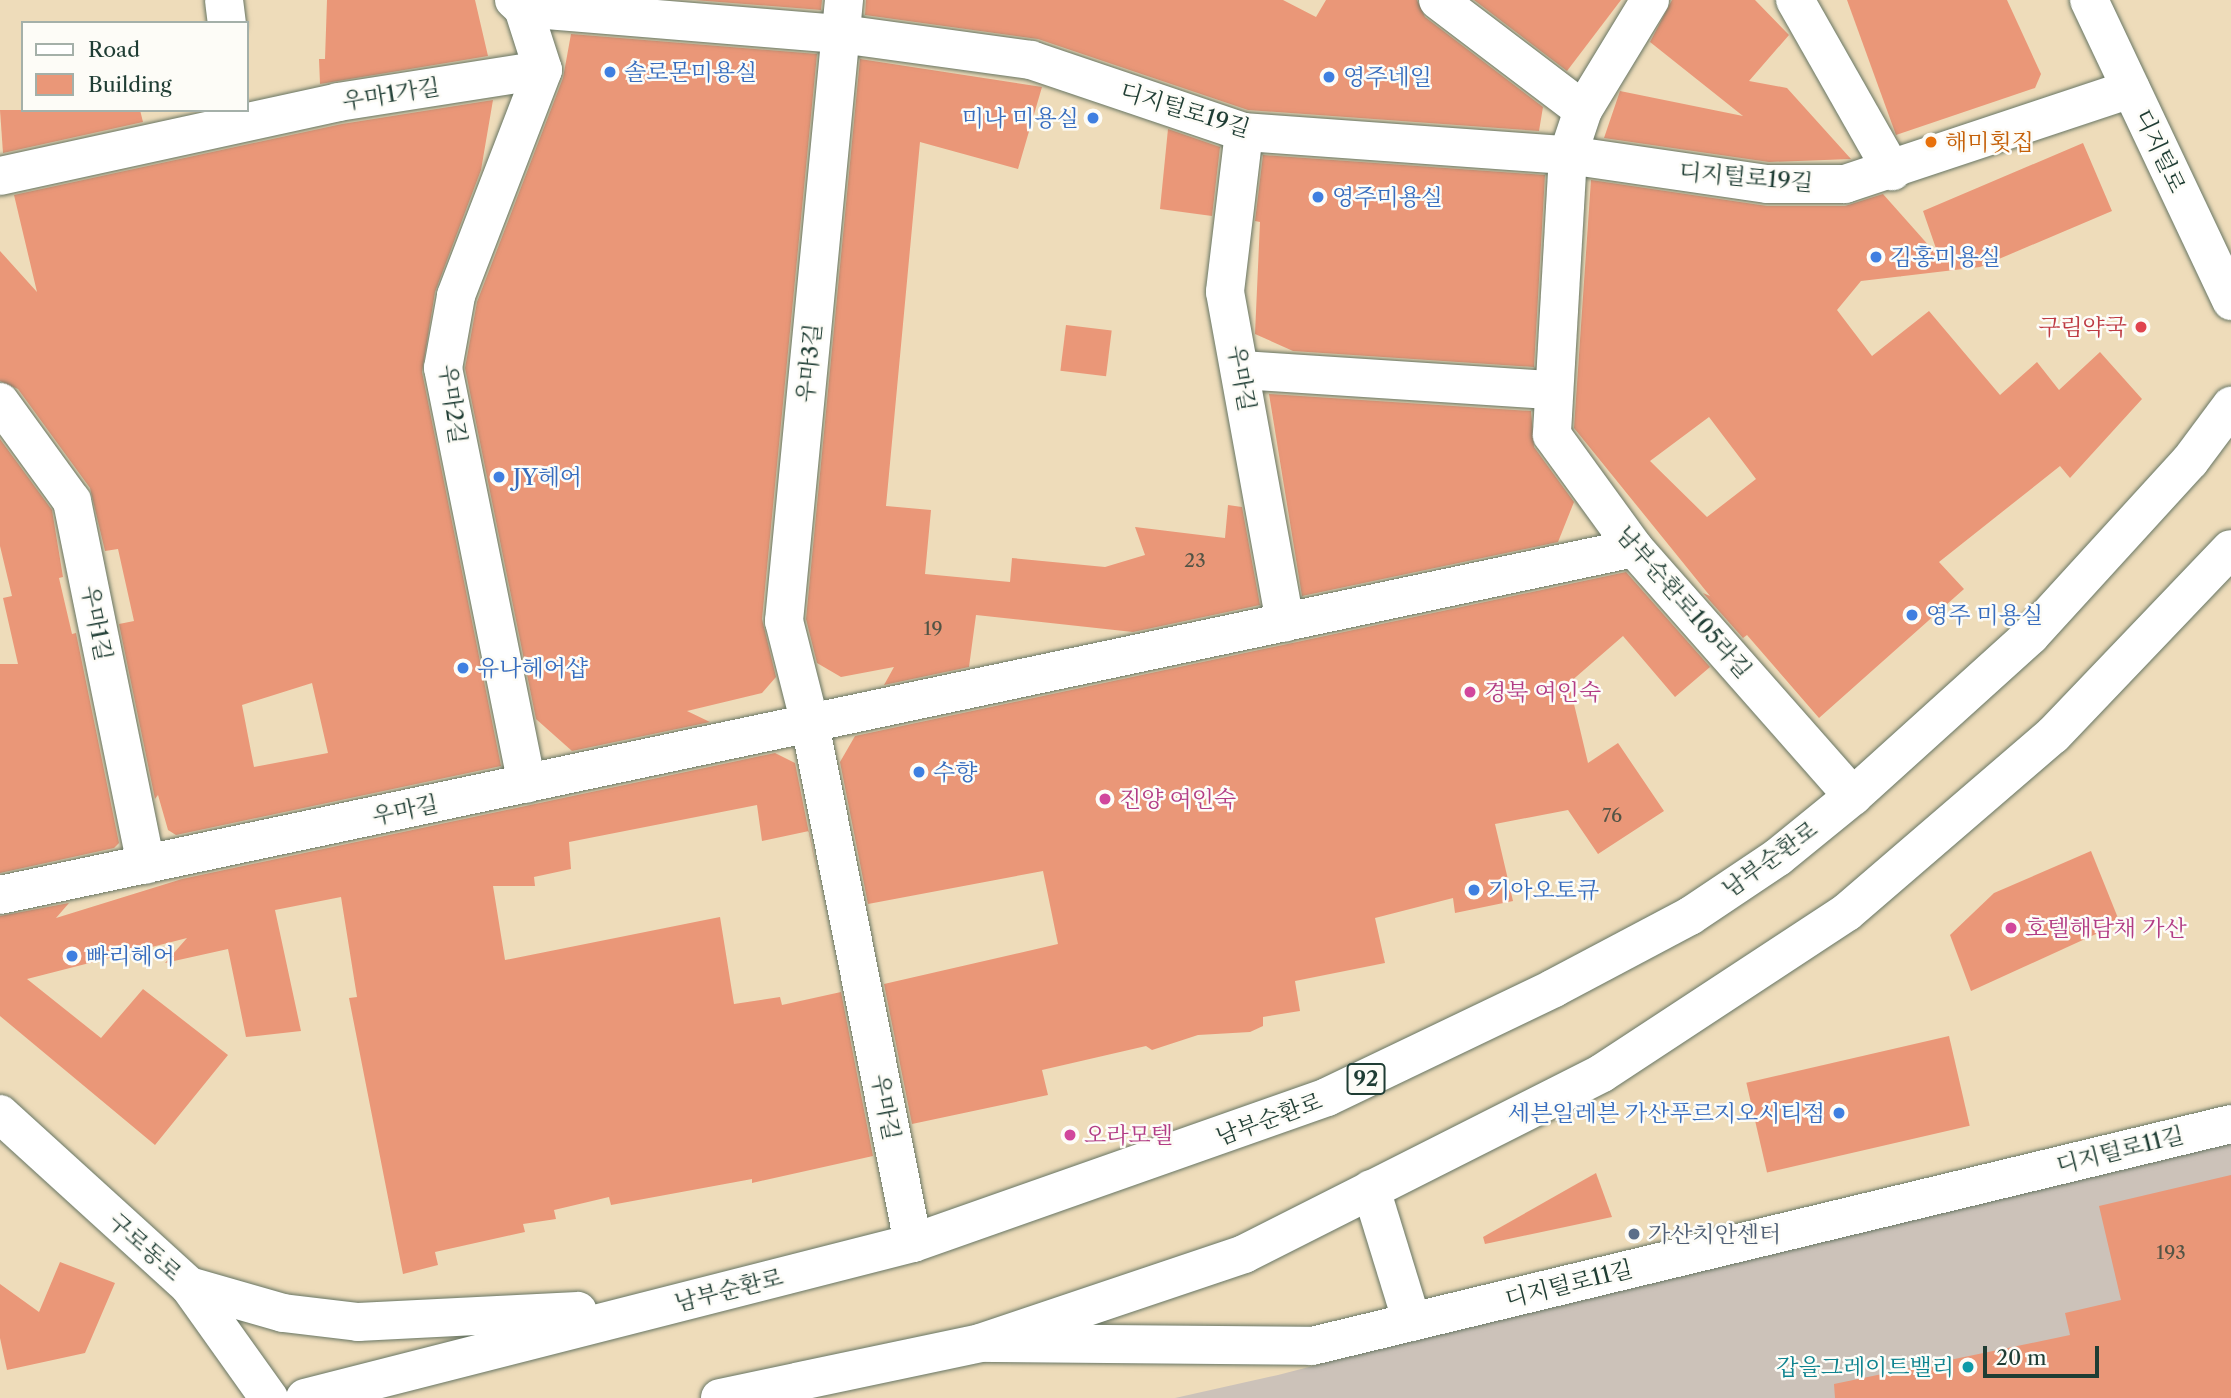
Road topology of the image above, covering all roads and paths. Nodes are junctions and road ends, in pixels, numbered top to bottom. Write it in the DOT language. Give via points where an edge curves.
graph roads {
  1 [pos="224,0"];
  2 [pos="1438,0"];
  3 [pos="1650,0"];
  4 [pos="1796,0"];
  5 [pos="2089,0"];
  6 [pos="519,4"];
  7 [pos="842,17"];
  8 [pos="227,21"];
  9 [pos="543,70"];
  10 [pos="2131,89"];
  11 [pos="1583,110"];
  12 [pos="239,116"];
  13 [pos="1244,132"];
  14 [pos="1568,155"];
  15 [pos="1892,172"];
  16 [pos="0,176"];
  17 [pos="2231,301"];
  18 [pos="1241,370"];
  19 [pos="1553,390"];
  20 [pos="0,402"];
  21 [pos="2231,407"];
  22 [pos="1634,548"];
  23 [pos="2231,550"];
  24 [pos="1285,622"];
  25 [pos="810,724"];
  26 [pos="527,784"];
  27 [pos="1853,796"];
  28 [pos="146,865"];
  29 [pos="0,895"];
  30 [pos="0,1114"];
  31 [pos="2231,1124"];
  32 [pos="1371,1189"];
  33 [pos="914,1243"];
  34 [pos="189,1286"];
  35 [pos="671,1305"];
  36 [pos="1412,1322"];
  37 [pos="980,1343"];
  38 [pos="269,1398"];
  39 [pos="304,1398"];
  40 [pos="720,1398"];
  1 -- 8 [label="street"];
  2 -- 11 [label="street"];
  3 -- 11 [label="street, 남부순환로105라길"];
  4 -- 15 [label="street"];
  5 -- 10 [label="street, 디지털로"];
  6 -- 7 [label="street, 디지털로19길"];
  6 -- 9 [label="street"];
  7 -- 13 [label="street, 디지털로19길" via="1031,60"];
  7 -- 25 [label="street, 우마3길" via="784,621"];
  9 -- 12 [label="street, 우마1가길"];
  9 -- 26 [label="street, 우마2길" via="456,296 443,368"];
  10 -- 15 [label="street, 디지털로19길"];
  10 -- 17 [label="street, 디지털로"];
  11 -- 14 [label="street, 남부순환로105라길"];
  12 -- 16 [label="street, 우마1가길"];
  13 -- 14 [label="street, 디지털로19길"];
  13 -- 18 [label="street, 우마길" via="1225,292"];
  14 -- 15 [label="street, 디지털로19길" via="1767,184 1845,184"];
  14 -- 19 [label="street, 남부순환로105라길"];
  18 -- 19 [label="street"];
  18 -- 24 [label="street, 우마길"];
  19 -- 22 [label="street, 남부순환로105라길" via="1552,435"];
  20 -- 28 [label="street, 우마1길" via="72,501"];
  21 -- 27 [label="street, 남부순환로 / 92" via="2190,461 2030,636"];
  22 -- 24 [label="street, 우마길"];
  22 -- 27 [label="street, 남부순환로105라길"];
  23 -- 32 [label="street" via="2053,734 1847,912 1602,1073"];
  24 -- 25 [label="street, 우마길"];
  25 -- 26 [label="street, 우마길"];
  25 -- 33 [label="street, 우마길"];
  26 -- 28 [label="street, 우마길"];
  27 -- 33 [label="street, 남부순환로 / 92" via="1778,857 1690,916 1554,988 1340,1091 1127,1171"];
  28 -- 29 [label="street, 우마길"];
  30 -- 34 [label="street, 구로동로"];
  31 -- 36 [label="street, 디지털로11길"];
  32 -- 36 [label="street"];
  32 -- 37 [label="street" via="1244,1254"];
  33 -- 35 [label="street, 남부순환로 / 92"];
  34 -- 35 [label="street" via="284,1313 358,1322"];
  34 -- 38 [label="street, 구로동로"];
  35 -- 39 [label="street, 남부순환로 / 92"];
  36 -- 37 [label="street, 디지털로11길" via="1312,1346"];
  37 -- 40 [label="street"];
}
